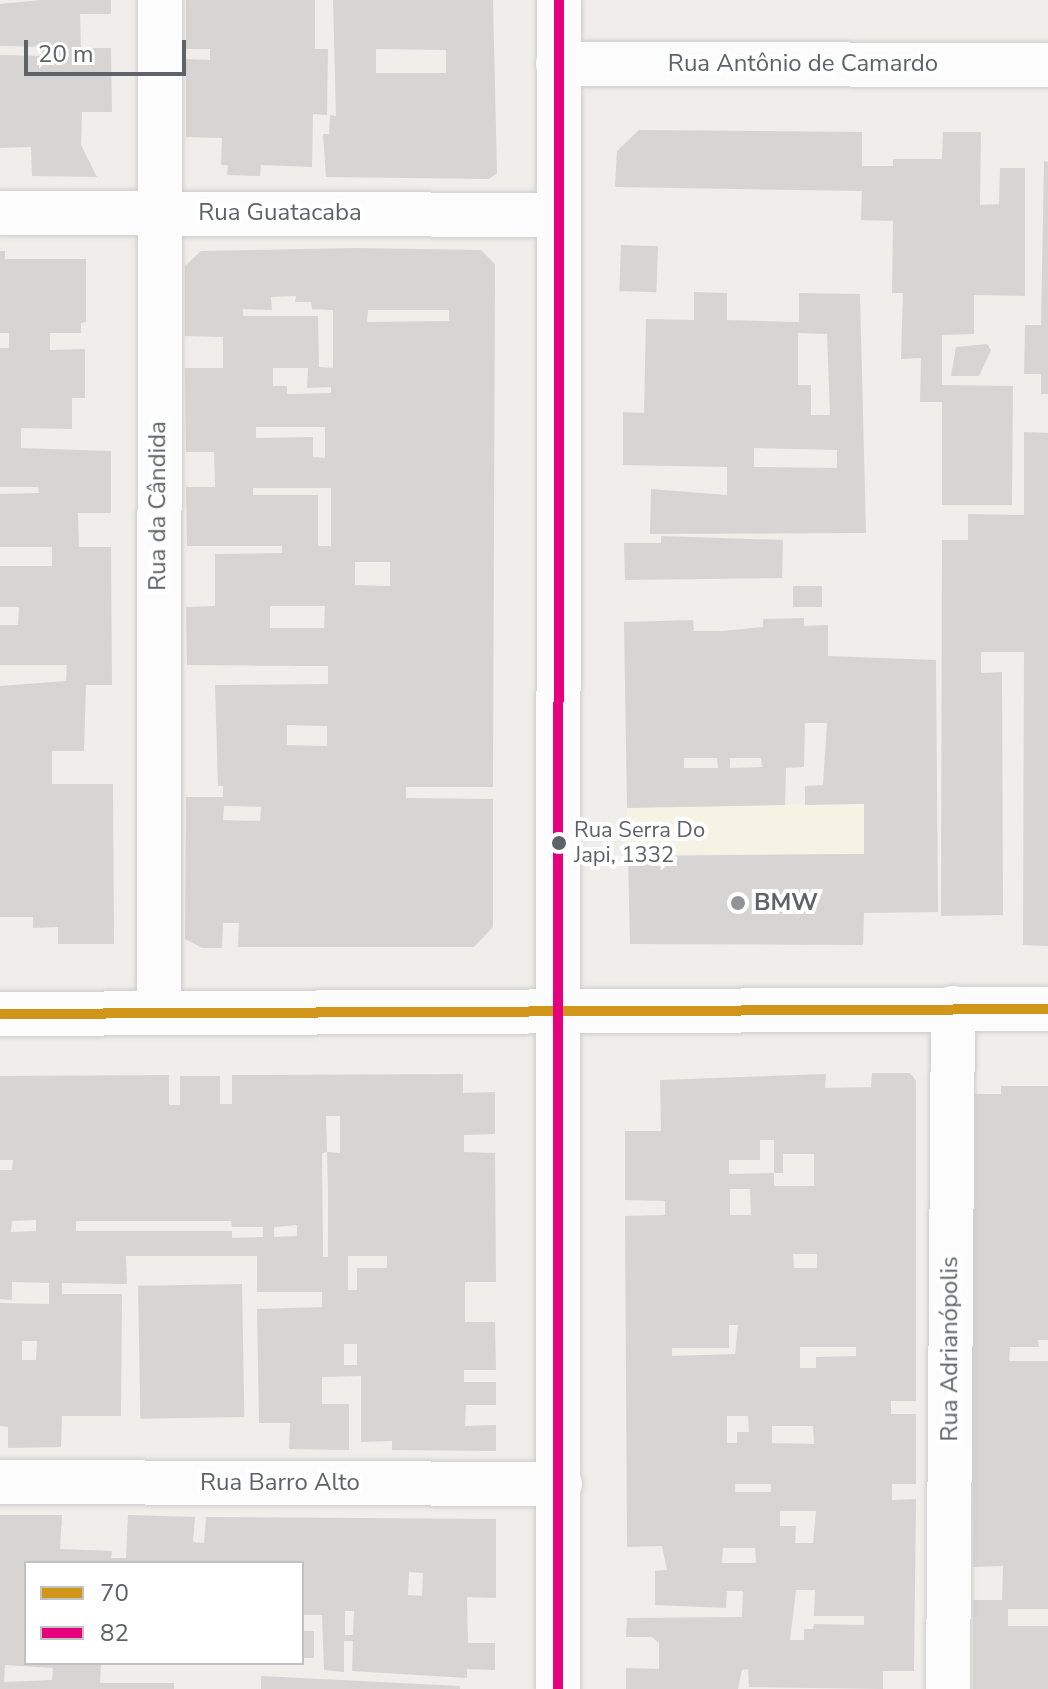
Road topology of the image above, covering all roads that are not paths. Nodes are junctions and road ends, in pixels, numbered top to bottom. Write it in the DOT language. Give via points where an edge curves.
graph roads {
  1 [pos="160,0"];
  2 [pos="559,0"];
  3 [pos="558,64"];
  4 [pos="1048,65"];
  5 [pos="157,212"];
  6 [pos="0,213"];
  7 [pos="559,215"];
  8 [pos="560,1008"];
  9 [pos="953,1008"];
  10 [pos="1048,1009"];
  11 [pos="159,1012"];
  12 [pos="0,1014"];
  13 [pos="0,1482"];
  14 [pos="560,1484"];
  15 [pos="558,1689"];
  16 [pos="948,1689"];
  1 -- 5 [label="street, Rua da Cândida"];
  2 -- 3 [label="street"];
  3 -- 4 [label="street, Rua Antônio de Camardo"];
  3 -- 7 [label="street"];
  5 -- 6 [label="street, Rua Guatacaba"];
  5 -- 7 [label="street, Rua Guatacaba"];
  5 -- 11 [label="street, Rua da Cândida"];
  7 -- 8 [label="street"];
  8 -- 9 [label="street"];
  8 -- 11 [label="street"];
  8 -- 14 [label="street"];
  9 -- 10 [label="street"];
  9 -- 16 [label="street, Rua Adrianópolis"];
  11 -- 12 [label="street"];
  13 -- 14 [label="street, Rua Barro Alto"];
  14 -- 15 [label="street"];
}
